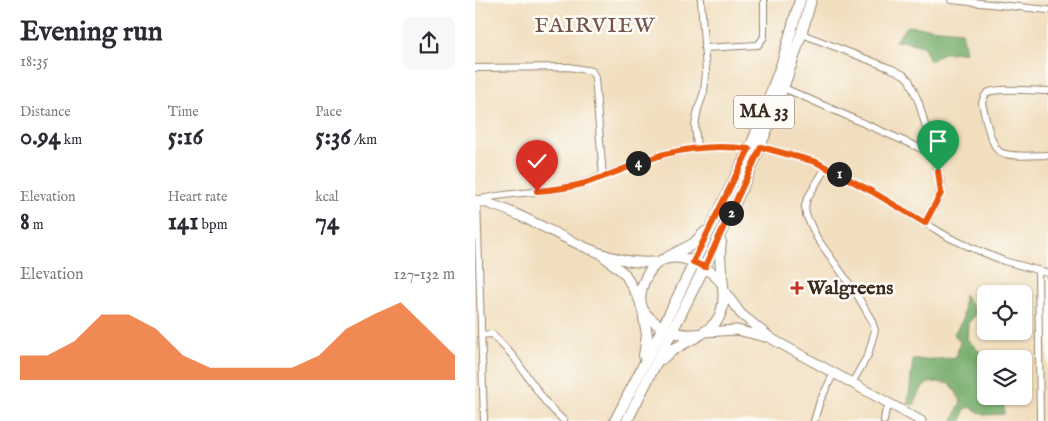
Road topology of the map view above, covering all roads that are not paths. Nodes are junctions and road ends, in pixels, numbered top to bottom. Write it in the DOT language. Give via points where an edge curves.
graph roads {
  1 [pos="701,0"];
  2 [pos="764,0"];
  3 [pos="800,0"];
  4 [pos="811,0"];
  5 [pos="951,0"];
  6 [pos="1048,10"];
  7 [pos="802,34"];
  8 [pos="704,48"];
  9 [pos="475,68"];
  10 [pos="785,88"];
  11 [pos="1048,91"];
  12 [pos="761,147"];
  13 [pos="697,148"];
  14 [pos="749,149"];
  15 [pos="931,152"];
  16 [pos="1048,155"];
  17 [pos="826,167"];
  18 [pos="603,177"];
  19 [pos="476,200"];
  20 [pos="715,220"];
  21 [pos="925,223"];
  22 [pos="725,226"];
  23 [pos="599,253"];
  24 [pos="662,260"];
  25 [pos="693,262"];
  26 [pos="705,267"];
  27 [pos="1038,270"];
  28 [pos="1048,273"];
  29 [pos="723,288"];
  30 [pos="642,307"];
  31 [pos="663,327"];
  32 [pos="672,332"];
  33 [pos="702,333"];
  34 [pos="481,335"];
  35 [pos="772,339"];
  36 [pos="655,367"];
  37 [pos="642,368"];
  38 [pos="834,373"];
  39 [pos="852,383"];
  40 [pos="475,389"];
  41 [pos="483,390"];
  42 [pos="890,404"];
  43 [pos="484,421"];
  44 [pos="564,421"];
  45 [pos="615,421"];
  46 [pos="627,421"];
  47 [pos="814,421"];
  48 [pos="884,421"];
  49 [pos="921,421"];
  50 [pos="1040,421"];
  1 -- 8 [label="street"];
  2 -- 8 [label="street" via="764,37 758,45"];
  3 -- 14 [label="main road, MA 33" via="775,83"];
  4 -- 7 [label="main road, MA 33"];
  5 -- 6 [label="street"];
  7 -- 10 [label="main road, MA 33"];
  7 -- 15 [label="street" via="904,75 919,103"];
  8 -- 13 [label="street" via="706,72 695,126"];
  9 -- 18 [label="street" via="571,67 592,71"];
  10 -- 12 [label="main road, MA 33"];
  10 -- 15 [label="street"];
  11 -- 16 [label="street" via="989,92 982,104 999,151 1011,155"];
  12 -- 17 [label="street"];
  12 -- 22 [label="main road, MA 33"];
  13 -- 14 [label="street"];
  13 -- 18 [label="street" via="667,154"];
  14 -- 20 [label="main road, MA 33"];
  15 -- 21 [label="street" via="941,193"];
  17 -- 21 [label="street"];
  17 -- 39 [label="street" via="807,198 806,215 817,238 871,318 875,330 868,355"];
  18 -- 19 [label="street" via="561,189"];
  19 -- 23 [label="main road" via="499,207"];
  19 -- 34 [label="street"];
  20 -- 24 [label="main road" via="699,240"];
  20 -- 25 [label="main road, MA 33"];
  21 -- 27 [label="street" via="980,252"];
  22 -- 26 [label="main road, MA 33"];
  22 -- 29 [label="main road" via="719,255"];
  23 -- 24 [label="main road" via="633,262"];
  23 -- 30 [label="main road" via="625,274"];
  24 -- 25 [label="main road"];
  24 -- 30 [label="main road" via="646,277 641,293"];
  25 -- 26 [label="main road"];
  25 -- 31 [label="main road, MA 33"];
  26 -- 29 [label="main road"];
  26 -- 32 [label="main road, MA 33"];
  27 -- 28 [label="street"];
  27 -- 50 [label="street"];
  29 -- 33 [label="main road" via="719,318"];
  29 -- 35 [label="main road" via="741,314"];
  30 -- 31 [label="main road" via="652,320"];
  30 -- 37 [label="main road" via="647,340"];
  31 -- 32 [label="main road"];
  31 -- 37 [label="main road, MA 33"];
  32 -- 33 [label="main road" via="684,335"];
  32 -- 36 [label="main road, MA 33"];
  33 -- 35 [label="main road" via="737,330"];
  33 -- 36 [label="main road" via="675,346"];
  34 -- 41 [label="street"];
  34 -- 44 [label="street" via="492,334 498,340"];
  35 -- 38 [label="main road"];
  36 -- 46 [label="main road, MA 33"];
  37 -- 45 [label="main road, MA 33"];
  38 -- 39 [label="main road"];
  38 -- 47 [label="street" via="819,401"];
  39 -- 42 [label="main road"];
  40 -- 41 [label="street"];
  41 -- 43 [label="street"];
  42 -- 48 [label="street"];
  42 -- 49 [label="main road"];
}
